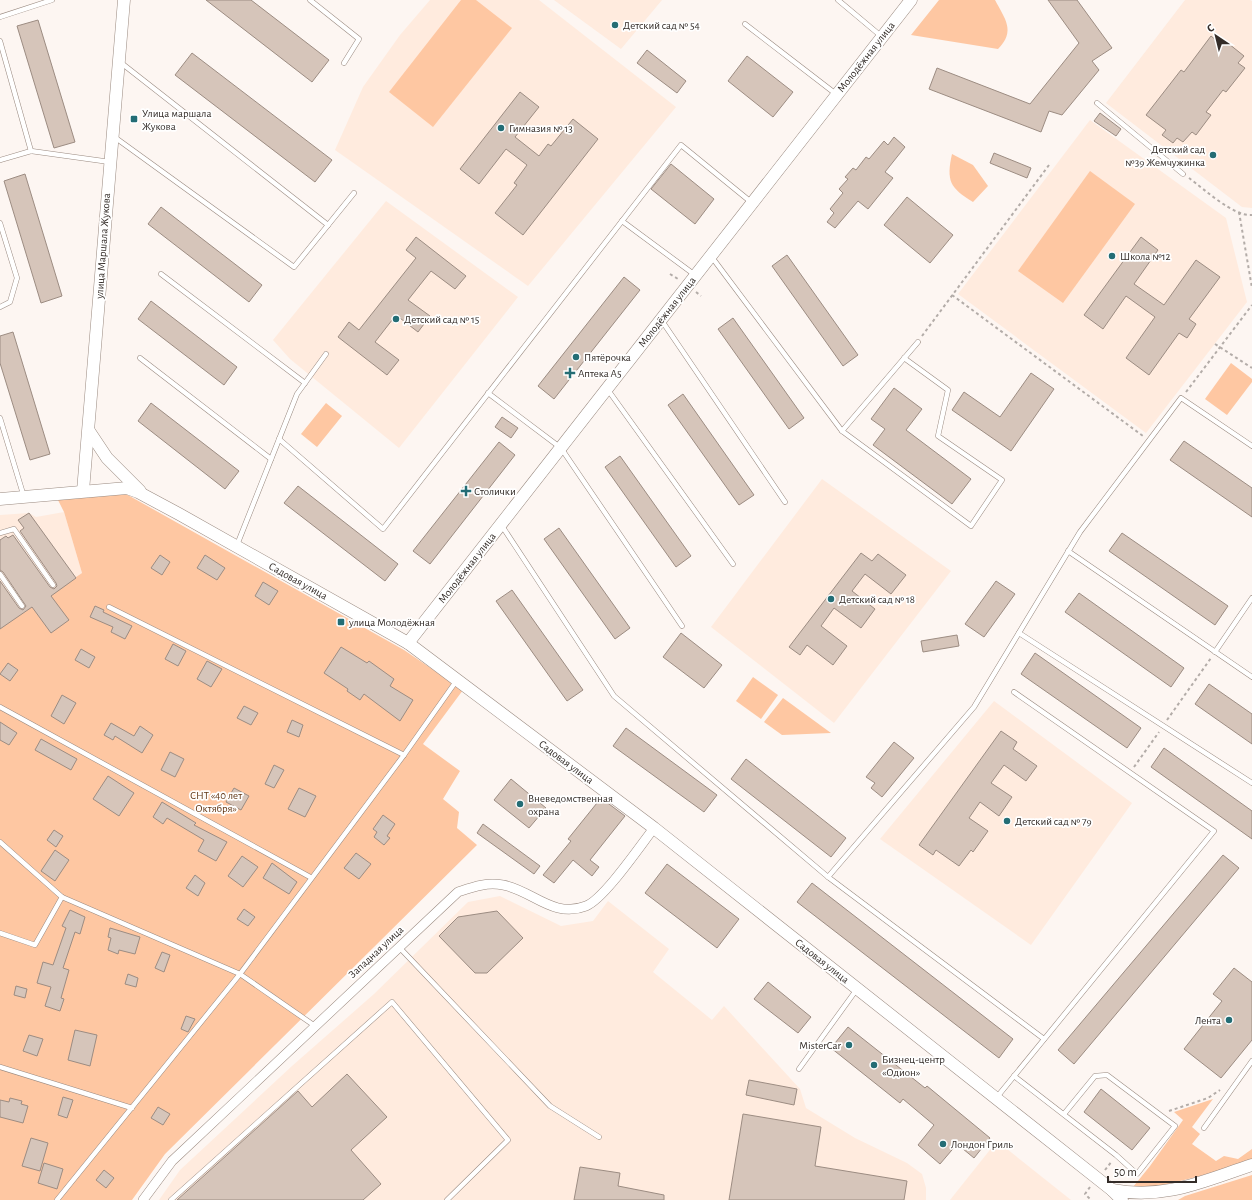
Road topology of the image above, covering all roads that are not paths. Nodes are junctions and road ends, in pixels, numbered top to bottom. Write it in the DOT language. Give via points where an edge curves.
graph roads {
  1 [pos="52,0"];
  2 [pos="124,0"];
  3 [pos="310,0"];
  4 [pos="838,0"];
  5 [pos="911,0"];
  6 [pos="0,17"];
  7 [pos="745,24"];
  8 [pos="882,37"];
  9 [pos="0,41"];
  10 [pos="119,61"];
  11 [pos="344,63"];
  12 [pos="837,95"];
  13 [pos="1097,103"];
  14 [pos="112,135"];
  15 [pos="31,152"];
  16 [pos="0,160"];
  17 [pos="110,162"];
  18 [pos="1184,174"];
  19 [pos="354,193"];
  20 [pos="753,203"];
  21 [pos="622,222"];
  22 [pos="0,223"];
  23 [pos="328,225"];
  24 [pos="711,256"];
  25 [pos="161,274"];
  26 [pos="696,276"];
  27 [pos="0,308"];
  28 [pos="661,320"];
  29 [pos="918,342"];
  30 [pos="326,354"];
  31 [pos="140,358"];
  32 [pos="904,358"];
  33 [pos="305,383"];
  34 [pos="607,389"];
  35 [pos="488,393"];
  36 [pos="0,418"];
  37 [pos="89,431"];
  38 [pos="842,431"];
  39 [pos="279,439"];
  40 [pos="1252,446"];
  41 [pos="560,448"];
  42 [pos="272,459"];
  43 [pos="83,491"];
  44 [pos="24,497"];
  45 [pos="146,497"];
  46 [pos="0,499"];
  47 [pos="785,502"];
  48 [pos="501,525"];
  49 [pos="0,533"];
  50 [pos="237,547"];
  51 [pos="1068,551"];
  52 [pos="733,564"];
  53 [pos="0,574"];
  54 [pos="53,585"];
  55 [pos="1252,598"];
  56 [pos="22,606"];
  57 [pos="109,607"];
  58 [pos="682,626"];
  59 [pos="1019,633"];
  60 [pos="408,643"];
  61 [pos="1215,652"];
  62 [pos="1252,677"];
  63 [pos="457,680"];
  64 [pos="1014,692"];
  65 [pos="0,707"];
  66 [pos="404,755"];
  67 [pos="1252,783"];
  68 [pos="654,828"];
  69 [pos="0,842"];
  70 [pos="828,877"];
  71 [pos="310,878"];
  72 [pos="62,897"];
  73 [pos="0,933"];
  74 [pos="399,947"];
  75 [pos="240,974"];
  76 [pos="857,989"];
  77 [pos="316,1026"];
  78 [pos="1044,1039"];
  79 [pos="1252,1061"];
  80 [pos="0,1067"];
  81 [pos="799,1069"];
  82 [pos="1014,1076"];
  83 [pos="996,1099"];
  84 [pos="132,1108"];
  85 [pos="1064,1114"];
  86 [pos="1204,1128"];
  87 [pos="599,1136"];
  88 [pos="1252,1165"];
  89 [pos="1112,1190"];
  90 [pos="1168,1196"];
  91 [pos="57,1200"];
  92 [pos="143,1200"];
  93 [pos="171,1200"];
  94 [pos="447,1200"];
  95 [pos="1122,1200"];
  1 -- 6 [label="lane"];
  2 -- 10 [label="street, улица Маршала Жукова"];
  3 -- 11 [label="lane" via="359,39"];
  4 -- 8 [label="lane"];
  5 -- 8 [label="street, Молодёжная улица"];
  7 -- 12 [label="lane"];
  8 -- 12 [label="street, Молодёжная улица"];
  9 -- 15 [label="lane"];
  10 -- 14 [label="street, улица Маршала Жукова"];
  10 -- 23 [label="lane"];
  12 -- 20 [label="street, Молодёжная улица"];
  13 -- 18 [label="lane"];
  14 -- 17 [label="street, улица Маршала Жукова"];
  14 -- 23 [label="lane" via="294,267"];
  15 -- 16 [label="lane"];
  15 -- 17 [label="lane"];
  17 -- 37 [label="street, улица Маршала Жукова"];
  19 -- 23 [label="lane"];
  20 -- 21 [label="lane" via="681,145"];
  20 -- 24 [label="street, Молодёжная улица"];
  21 -- 26 [label="lane"];
  21 -- 35 [label="lane"];
  22 -- 27 [label="lane" via="17,278 10,302"];
  24 -- 26 [label="street, Молодёжная улица"];
  24 -- 38 [label="lane"];
  25 -- 33 [label="lane"];
  26 -- 28 [label="street, Молодёжная улица"];
  28 -- 34 [label="street, Молодёжная улица"];
  28 -- 47 [label="lane"];
  29 -- 32 [label="lane"];
  30 -- 33 [label="lane"];
  31 -- 42 [label="lane"];
  32 -- 38 [label="lane"];
  32 -- 38 [label="lane" via="948,390 938,436 1002,480 971,526"];
  33 -- 39 [label="lane" via="297,394"];
  34 -- 41 [label="street, Молодёжная улица"];
  34 -- 52 [label="lane"];
  35 -- 39 [label="lane" via="383,529"];
  35 -- 41 [label="lane"];
  36 -- 44 [label="lane"];
  37 -- 43 [label="street, улица Маршала Жукова"];
  37 -- 45 [label="street" via="107,458"];
  39 -- 42 [label="lane"];
  40 -- 51 [label="lane" via="1181,398"];
  41 -- 48 [label="street, Молодёжная улица"];
  41 -- 58 [label="lane"];
  42 -- 50 [label="lane"];
  43 -- 44 [label="street, Садовая улица"];
  43 -- 45 [label="street, Садовая улица" via="126,488"];
  44 -- 46 [label="street, Садовая улица"];
  45 -- 50 [label="street, Садовая улица"];
  48 -- 60 [label="street, Молодёжная улица"];
  48 -- 70 [label="lane" via="614,696"];
  49 -- 54 [label="lane" via="14,529"];
  50 -- 60 [label="street, Садовая улица"];
  51 -- 59 [label="lane"];
  51 -- 61 [label="lane"];
  53 -- 56 [label="lane"];
  55 -- 61 [label="lane"];
  57 -- 66 [label="lane"];
  59 -- 67 [label="lane"];
  59 -- 70 [label="lane" via="974,708"];
  60 -- 63 [label="street, Садовая улица"];
  61 -- 62 [label="lane"];
  63 -- 66 [label="lane"];
  63 -- 68 [label="street, Садовая улица"];
  64 -- 78 [label="lane" via="1214,830"];
  65 -- 71 [label="lane"];
  66 -- 71 [label="lane"];
  68 -- 74 [label="street, Западная улица" via="603,892 586,906 562,910 504,885 482,884 458,892"];
  68 -- 76 [label="street, Садовая улица"];
  69 -- 72 [label="lane"];
  70 -- 78 [label="lane"];
  71 -- 75 [label="lane"];
  72 -- 73 [label="lane" via="34,945"];
  72 -- 75 [label="lane"];
  74 -- 77 [label="street, Западная улица"];
  74 -- 87 [label="lane" via="550,1106"];
  75 -- 77 [label="lane"];
  75 -- 84 [label="lane"];
  76 -- 81 [label="lane"];
  76 -- 83 [label="street, Садовая улица"];
  77 -- 92 [label="street, Западная улица" via="172,1161"];
  78 -- 82 [label="lane"];
  79 -- 86 [label="lane"];
  80 -- 84 [label="lane"];
  82 -- 83 [label="lane"];
  82 -- 85 [label="lane"];
  83 -- 89 [label="street, Садовая улица"];
  84 -- 91 [label="lane"];
  85 -- 85 [label="lane" via="1095,1076 1106,1075 1175,1126 1137,1174"];
  88 -- 90 [label="street"];
  89 -- 90 [label="street"];
  89 -- 95 [label="street, Садовая улица"];
  93 -- 94 [label="lane" via="392,1002 508,1140"];
}
